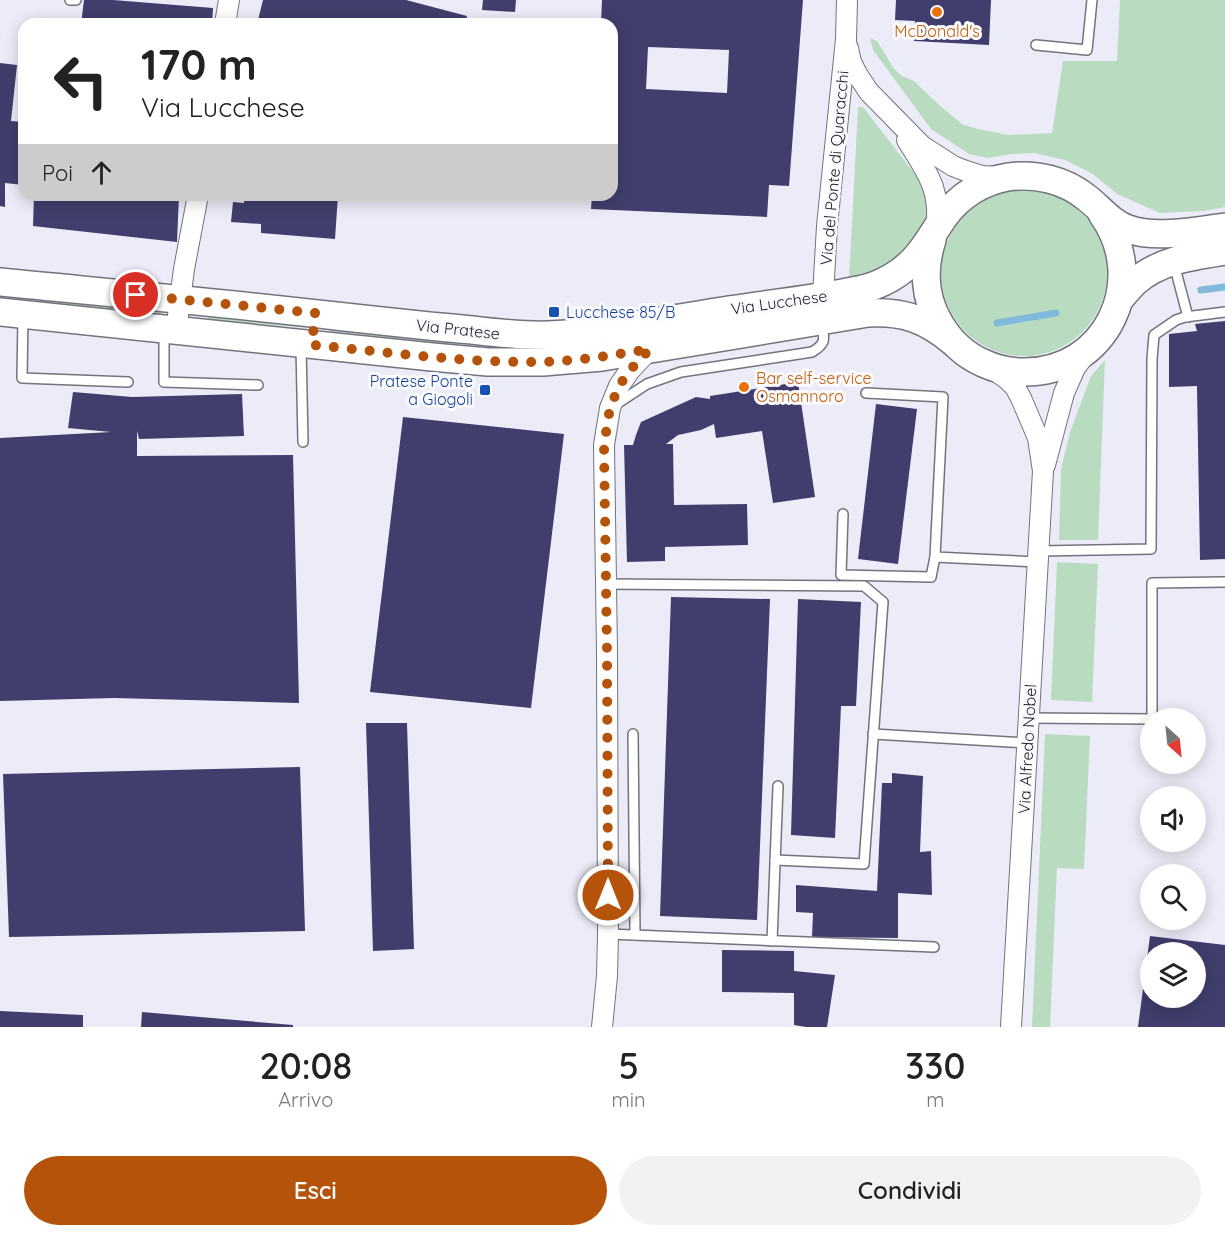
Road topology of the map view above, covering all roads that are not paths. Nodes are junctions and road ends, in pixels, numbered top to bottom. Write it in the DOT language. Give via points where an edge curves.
graph roads {
  1 [pos="70,0"];
  2 [pos="76,0"];
  3 [pos="229,0"];
  4 [pos="847,0"];
  5 [pos="1092,0"];
  6 [pos="226,18"];
  7 [pos="846,39"];
  8 [pos="1036,45"];
  9 [pos="895,120"];
  10 [pos="1007,177"];
  11 [pos="197,201"];
  12 [pos="1098,208"];
  13 [pos="1225,227"];
  14 [pos="936,231"];
  15 [pos="1225,251"];
  16 [pos="1173,261"];
  17 [pos="0,282"];
  18 [pos="179,300"];
  19 [pos="1119,300"];
  20 [pos="823,309"];
  21 [pos="1225,312"];
  22 [pos="12,313"];
  23 [pos="315,313"];
  24 [pos="1188,317"];
  25 [pos="170,331"];
  26 [pos="952,340"];
  27 [pos="306,344"];
  28 [pos="602,344"];
  29 [pos="1089,348"];
  30 [pos="650,349"];
  31 [pos="988,366"];
  32 [pos="129,382"];
  33 [pos="258,385"];
  34 [pos="866,393"];
  35 [pos="610,408"];
  36 [pos="303,442"];
  37 [pos="1043,471"];
  38 [pos="843,514"];
  39 [pos="935,556"];
  40 [pos="1039,556"];
  41 [pos="1225,582"];
  42 [pos="605,584"];
  43 [pos="1151,708"];
  44 [pos="1029,718"];
  45 [pos="1140,719"];
  46 [pos="633,734"];
  47 [pos="873,734"];
  48 [pos="1027,743"];
  49 [pos="778,786"];
  50 [pos="776,860"];
  51 [pos="608,934"];
  52 [pos="635,935"];
  53 [pos="772,941"];
  54 [pos="934,947"];
  55 [pos="602,1027"];
  56 [pos="1011,1027"];
  1 -- 2 [label="lane"];
  3 -- 6 [label="street"];
  4 -- 7 [label="street, Via del Ponte di Quaracchi"];
  5 -- 8 [label="lane" via="1087,50"];
  7 -- 9 [label="street, Via del Ponte di Quaracchi" via="857,74"];
  7 -- 20 [label="street, Via del Ponte di Quaracchi" via="827,226"];
  9 -- 10 [label="street, Via del Ponte di Quaracchi" via="922,146 953,166 982,176"];
  9 -- 14 [label="street, Via del Ponte di Quaracchi" via="933,185 938,201"];
  10 -- 12 [label="main road, Via Lucchese" via="1054,180 1081,193"];
  10 -- 14 [label="main road, Via Lucchese" via="982,185 964,197"];
  11 -- 18 [label="street"];
  12 -- 13 [label="main road, Via Lucchese" via="1130,230 1176,233"];
  12 -- 19 [label="main road, Via Lucchese" via="1120,249 1123,274"];
  14 -- 20 [label="main road, Via Lucchese" via="912,262 882,282"];
  14 -- 26 [label="main road, Via Lucchese" via="927,259 927,288 935,316"];
  15 -- 16 [label="main road, Via Lucchese"];
  16 -- 19 [label="main road, Via Lucchese" via="1149,272"];
  16 -- 24 [label="lane"];
  17 -- 18 [label="main road, Via Pratese"];
  18 -- 23 [label="main road, Via Pratese"];
  18 -- 25 [label="street"];
  19 -- 29 [label="main road, Via Lucchese" via="1109,325"];
  20 -- 26 [label="main road, Via Lucchese" via="912,317"];
  20 -- 28 [label="main road, Via Lucchese" via="706,313"];
  20 -- 30 [label="main road, Via Lucchese"];
  20 -- 35 [label="lane" via="824,340 812,352 681,372 647,384"];
  21 -- 24 [label="lane"];
  22 -- 25 [label="main road, Via Pratese"];
  22 -- 32 [label="lane" via="22,378"];
  23 -- 27 [label="street"];
  23 -- 28 [label="main road, Via Pratese" via="549,335"];
  24 -- 40 [label="lane" via="1154,335 1151,549"];
  25 -- 27 [label="main road, Via Pratese"];
  25 -- 33 [label="lane" via="164,382"];
  26 -- 31 [label="main road, Via Lucchese"];
  27 -- 28 [label="main road, Via Pratese" via="488,362 543,362"];
  27 -- 36 [label="lane"];
  28 -- 30 [label="main road, Via Lucchese"];
  29 -- 31 [label="main road, Via Lucchese" via="1062,365 1036,372"];
  29 -- 37 [label="street, Via Alfredo Nobel" via="1064,393"];
  30 -- 35 [label="street" via="619,386"];
  31 -- 37 [label="street, Via Alfredo Nobel" via="1007,379 1021,398 1038,438"];
  34 -- 39 [label="lane" via="943,397"];
  35 -- 42 [label="street" via="604,445"];
  37 -- 40 [label="street, Via Alfredo Nobel"];
  38 -- 39 [label="lane" via="841,575 931,577"];
  39 -- 40 [label="lane"];
  40 -- 44 [label="street, Via Alfredo Nobel"];
  41 -- 43 [label="lane" via="1152,583"];
  42 -- 47 [label="lane" via="864,586 882,602"];
  42 -- 51 [label="street"];
  44 -- 45 [label="lane"];
  44 -- 48 [label="street, Via Alfredo Nobel"];
  46 -- 52 [label="lane"];
  47 -- 48 [label="lane"];
  47 -- 50 [label="lane" via="864,864"];
  48 -- 56 [label="street, Via Alfredo Nobel"];
  49 -- 50 [label="lane"];
  50 -- 53 [label="lane"];
  51 -- 52 [label="lane"];
  51 -- 55 [label="street"];
  52 -- 53 [label="lane"];
  53 -- 54 [label="lane"];
}
